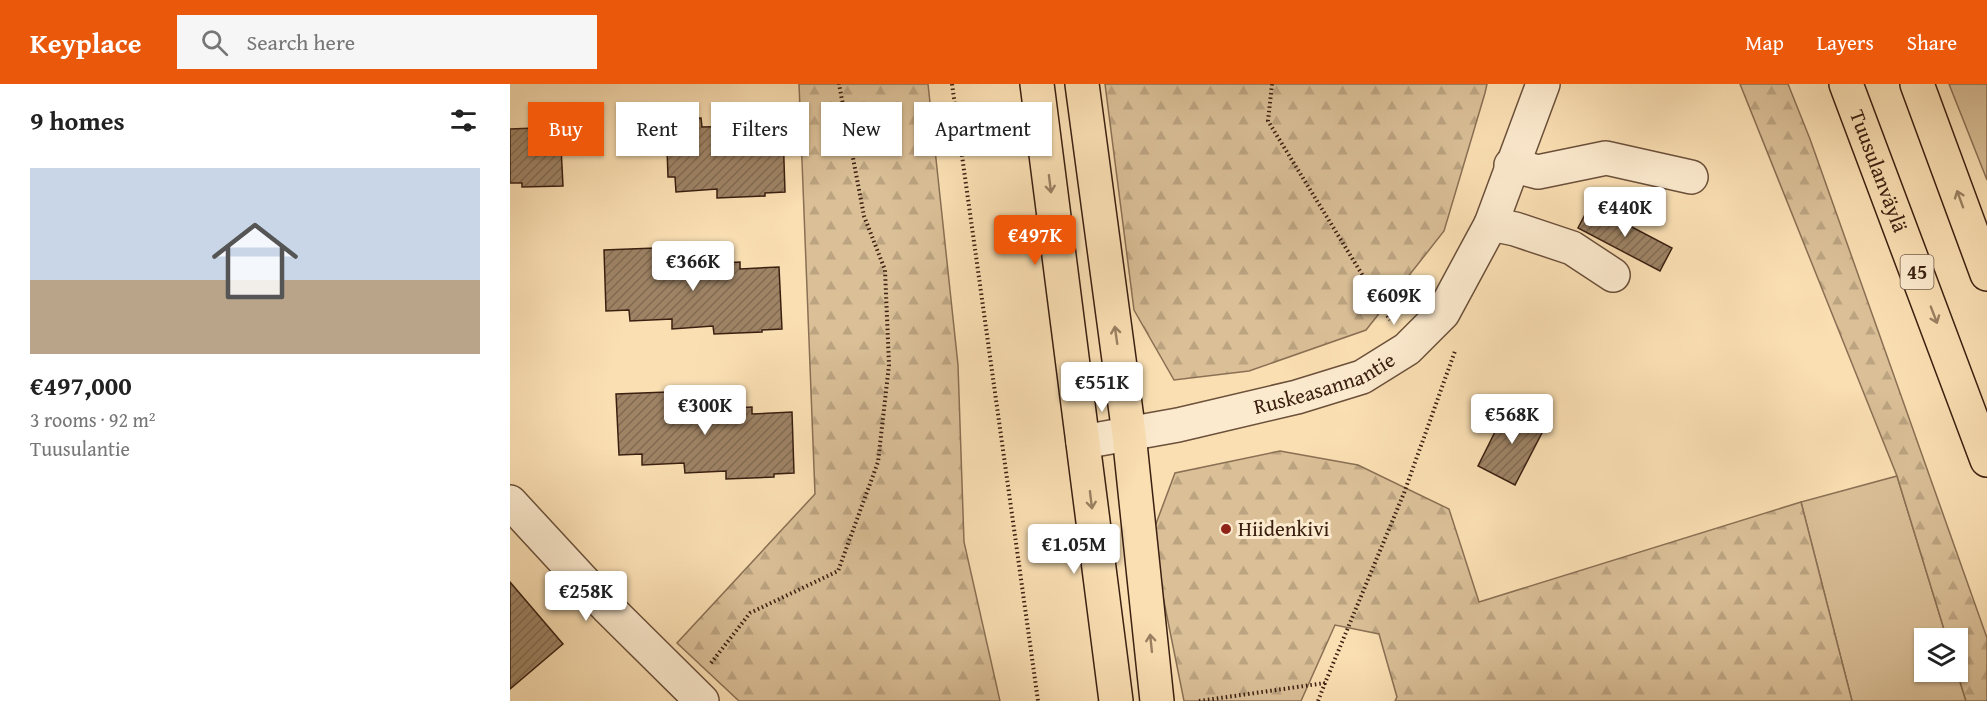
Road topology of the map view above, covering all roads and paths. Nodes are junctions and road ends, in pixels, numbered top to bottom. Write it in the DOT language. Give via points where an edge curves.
graph roads {
  1 [pos="839,84"];
  2 [pos="952,84"];
  3 [pos="1037,84"];
  4 [pos="1082,84"];
  5 [pos="1272,84"];
  6 [pos="1543,84"];
  7 [pos="1846,84"];
  8 [pos="1917,84"];
  9 [pos="1511,165"];
  10 [pos="1691,177"];
  11 [pos="1491,224"];
  12 [pos="1987,274"];
  13 [pos="1613,275"];
  14 [pos="1456,348"];
  15 [pos="1407,349"];
  16 [pos="1129,434"];
  17 [pos="1083,442"];
  18 [pos="1987,460"];
  19 [pos="510,502"];
  20 [pos="1324,682"];
  21 [pos="696,695"];
  22 [pos="1038,701"];
  23 [pos="1116,701"];
  24 [pos="1158,701"];
  25 [pos="1199,701"];
  26 [pos="1318,701"];
  1 -- 21 [label="path" via="864,216 885,270 889,365 878,462 838,571 750,613"];
  2 -- 22 [label="path"];
  3 -- 17 [label="main road, one-way"];
  16 -- 4 [label="main road, one-way"];
  5 -- 15 [label="path" via="1268,121"];
  6 -- 9 [label="street, Ruskeasannantie"];
  7 -- 18 [label="main road, Tuusulanväylä / 45, one-way"];
  12 -- 8 [label="main road, one-way"];
  9 -- 10 [label="street" via="1538,172 1606,158"];
  9 -- 11 [label="street, Ruskeasannantie"];
  11 -- 13 [label="street" via="1572,248"];
  11 -- 15 [label="street, Ruskeasannantie" via="1443,313"];
  14 -- 20 [label="path" via="1404,493"];
  15 -- 16 [label="street, Ruskeasannantie" via="1362,377 1297,398"];
  16 -- 17 [label="street, Ruskeasannantie"];
  24 -- 16 [label="main road, one-way"];
  17 -- 23 [label="main road, one-way"];
  19 -- 21 [label="street"];
  20 -- 25 [label="path"];
  20 -- 26 [label="path"];
}
